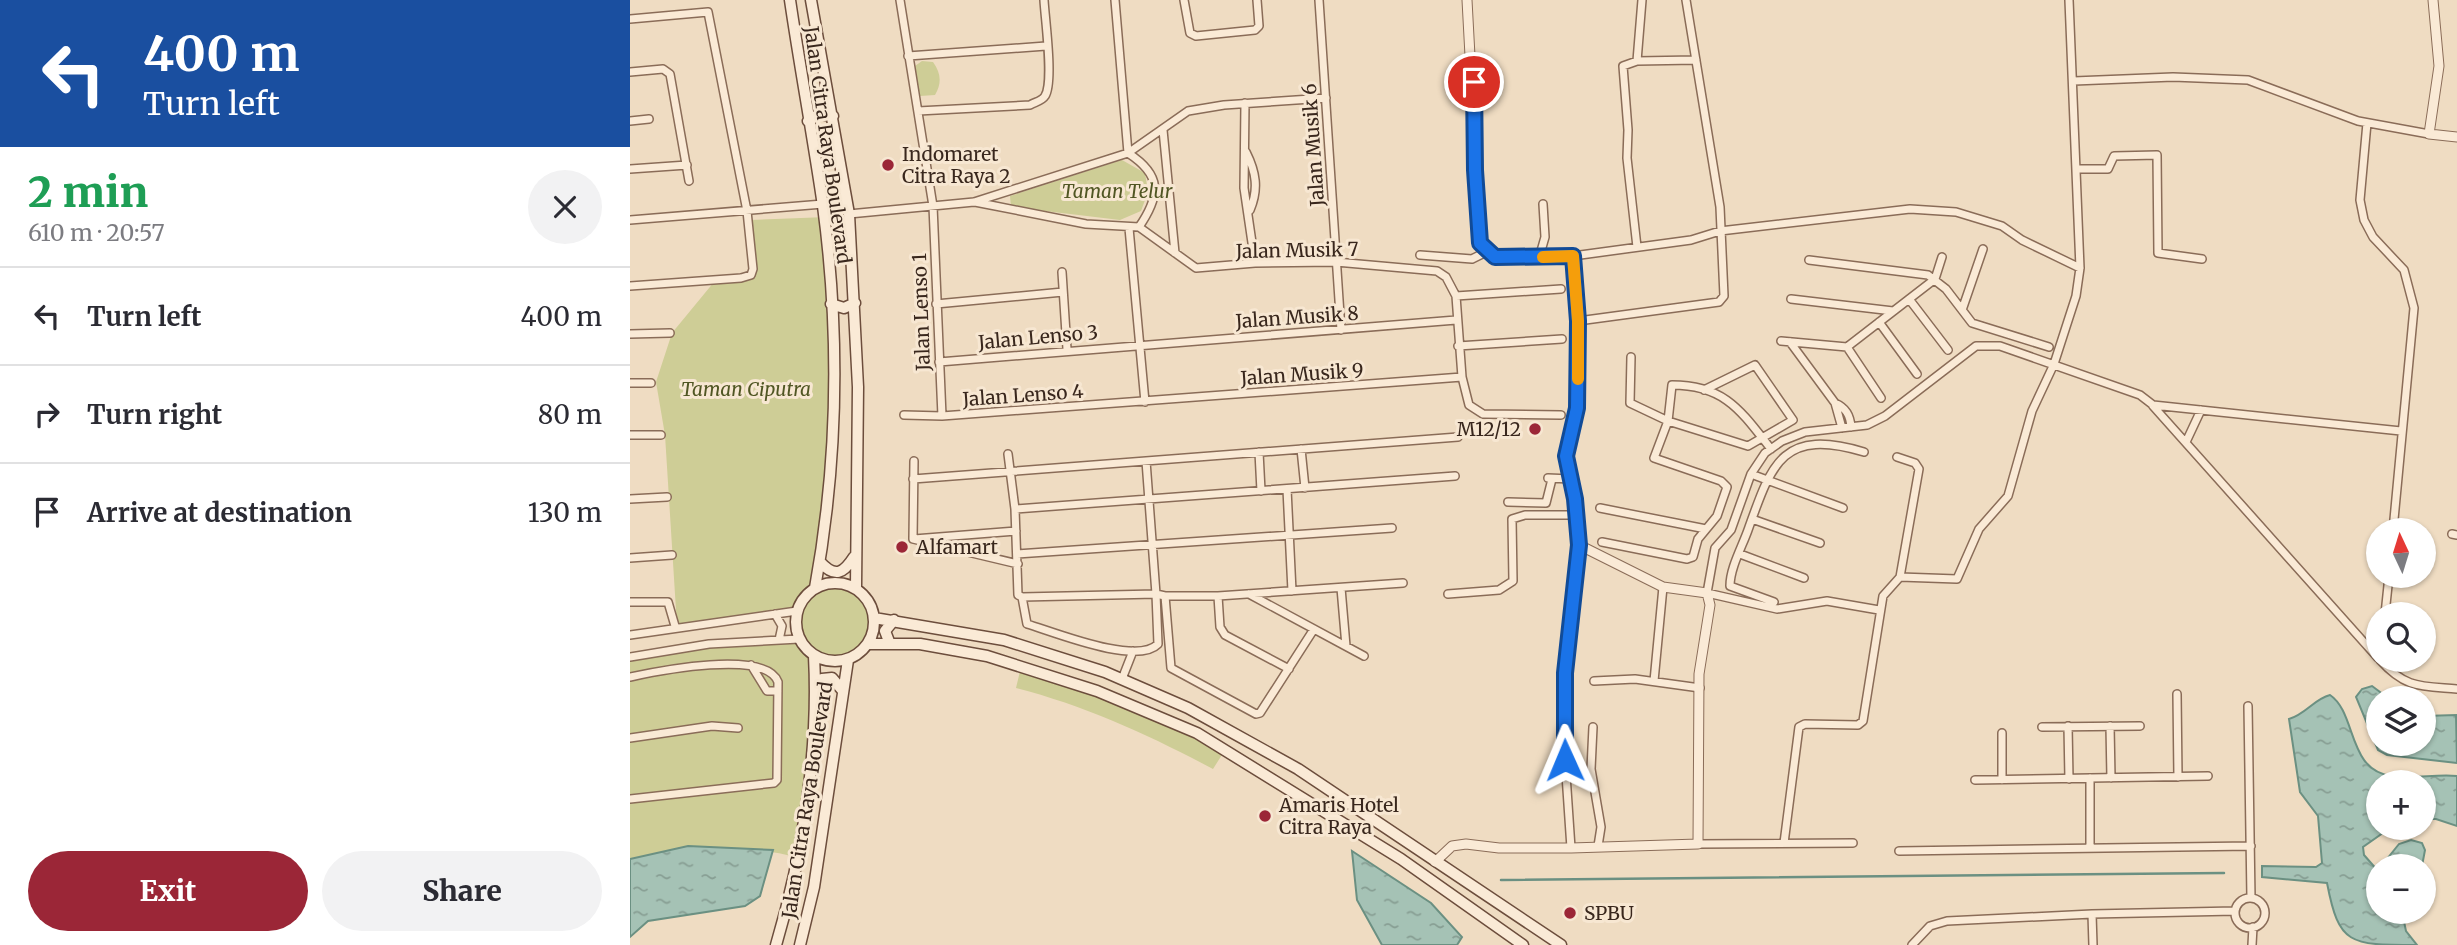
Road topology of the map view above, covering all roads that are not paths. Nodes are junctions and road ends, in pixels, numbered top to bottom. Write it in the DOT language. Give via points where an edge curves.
graph roads {
  1 [pos="790,0"];
  2 [pos="811,0"];
  3 [pos="901,0"];
  4 [pos="1044,0"];
  5 [pos="1115,0"];
  6 [pos="1184,0"];
  7 [pos="1257,0"];
  8 [pos="1319,0"];
  9 [pos="1467,0"];
  10 [pos="1642,0"];
  11 [pos="1686,0"];
  12 [pos="2069,0"];
  13 [pos="2433,0"];
  14 [pos="630,19"];
  15 [pos="1046,46"];
  16 [pos="908,55"];
  17 [pos="1696,60"];
  18 [pos="1637,61"];
  19 [pos="630,72"];
  20 [pos="2074,80"];
  21 [pos="1326,98"];
  22 [pos="1245,103"];
  23 [pos="918,111"];
  24 [pos="833,116"];
  25 [pos="649,119"];
  26 [pos="630,121"];
  27 [pos="808,121"];
  28 [pos="2367,123"];
  29 [pos="1163,130"];
  30 [pos="2429,134"];
  31 [pos="2457,137"];
  32 [pos="1245,151"];
  33 [pos="1128,153"];
  34 [pos="687,165"];
  35 [pos="2078,169"];
  36 [pos="630,170"];
  37 [pos="689,181"];
  38 [pos="974,202"];
  39 [pos="822,204"];
  40 [pos="1542,204"];
  41 [pos="933,205"];
  42 [pos="747,211"];
  43 [pos="1250,211"];
  44 [pos="849,214"];
  45 [pos="630,220"];
  46 [pos="1139,227"];
  47 [pos="1129,228"];
  48 [pos="1720,231"];
  49 [pos="1637,247"];
  50 [pos="1983,249"];
  51 [pos="1486,252"];
  52 [pos="1175,253"];
  53 [pos="1420,255"];
  54 [pos="1573,256"];
  55 [pos="1942,257"];
  56 [pos="1539,258"];
  57 [pos="2202,259"];
  58 [pos="1809,260"];
  59 [pos="1336,262"];
  60 [pos="1255,263"];
  61 [pos="2080,268"];
  62 [pos="1062,272"];
  63 [pos="1935,279"];
  64 [pos="630,286"];
  65 [pos="1562,289"];
  66 [pos="1063,292"];
  67 [pos="1456,296"];
  68 [pos="1791,299"];
  69 [pos="1909,299"];
  70 [pos="855,303"];
  71 [pos="831,304"];
  72 [pos="936,304"];
  73 [pos="1962,310"];
  74 [pos="1894,311"];
  75 [pos="1457,320"];
  76 [pos="1578,321"];
  77 [pos="1879,322"];
  78 [pos="1341,330"];
  79 [pos="670,333"];
  80 [pos="630,334"];
  81 [pos="1562,339"];
  82 [pos="1781,341"];
  83 [pos="1790,342"];
  84 [pos="1140,343"];
  85 [pos="1458,346"];
  86 [pos="1847,347"];
  87 [pos="2049,347"];
  88 [pos="1068,349"];
  89 [pos="1948,350"];
  90 [pos="1631,358"];
  91 [pos="939,362"];
  92 [pos="2054,365"];
  93 [pos="1917,374"];
  94 [pos="1462,377"];
  95 [pos="630,383"];
  96 [pos="651,383"];
  97 [pos="1704,390"];
  98 [pos="1881,398"];
  99 [pos="1145,402"];
  100 [pos="1835,402"];
  101 [pos="2153,405"];
  102 [pos="2201,410"];
  103 [pos="904,415"];
  104 [pos="1561,415"];
  105 [pos="942,416"];
  106 [pos="1668,421"];
  107 [pos="1851,427"];
  108 [pos="1842,428"];
  109 [pos="2401,431"];
  110 [pos="630,435"];
  111 [pos="662,435"];
  112 [pos="1458,437"];
  113 [pos="1762,438"];
  114 [pos="2186,442"];
  115 [pos="1301,449"];
  116 [pos="1771,449"];
  117 [pos="1259,452"];
  118 [pos="1864,452"];
  119 [pos="1008,454"];
  120 [pos="1897,457"];
  121 [pos="914,461"];
  122 [pos="1146,461"];
  123 [pos="1012,469"];
  124 [pos="1751,474"];
  125 [pos="1455,476"];
  126 [pos="913,479"];
  127 [pos="1571,479"];
  128 [pos="1766,480"];
  129 [pos="1304,488"];
  130 [pos="1287,489"];
  131 [pos="1261,491"];
  132 [pos="667,497"];
  133 [pos="630,499"];
  134 [pos="1149,500"];
  135 [pos="1508,502"];
  136 [pos="1600,508"];
  137 [pos="1843,508"];
  138 [pos="1015,509"];
  139 [pos="1577,515"];
  140 [pos="2394,518"];
  141 [pos="1752,519"];
  142 [pos="1392,528"];
  143 [pos="1706,529"];
  144 [pos="1016,531"];
  145 [pos="1289,535"];
  146 [pos="913,539"];
  147 [pos="1602,542"];
  148 [pos="1152,544"];
  149 [pos="1820,544"];
  150 [pos="1579,545"];
  151 [pos="1017,554"];
  152 [pos="1740,554"];
  153 [pos="673,555"];
  154 [pos="854,557"];
  155 [pos="630,558"];
  156 [pos="820,562"];
  157 [pos="1017,564"];
  158 [pos="1900,577"];
  159 [pos="1804,578"];
  160 [pos="1403,583"];
  161 [pos="856,587"];
  162 [pos="1663,587"];
  163 [pos="815,588"];
  164 [pos="1342,588"];
  165 [pos="1292,591"];
  166 [pos="1707,593"];
  167 [pos="1156,594"];
  168 [pos="1249,594"];
  169 [pos="1448,594"];
  170 [pos="1165,596"];
  171 [pos="1218,596"];
  172 [pos="1021,597"];
  173 [pos="1773,602"];
  174 [pos="630,603"];
  175 [pos="1879,610"];
  176 [pos="797,611"];
  177 [pos="775,614"];
  178 [pos="874,618"];
  179 [pos="894,620"];
  180 [pos="675,626"];
  181 [pos="1314,629"];
  182 [pos="630,635"];
  183 [pos="799,639"];
  184 [pos="779,640"];
  185 [pos="868,644"];
  186 [pos="890,644"];
  187 [pos="2366,644"];
  188 [pos="1346,646"];
  189 [pos="1133,651"];
  190 [pos="814,656"];
  191 [pos="1364,656"];
  192 [pos="630,657"];
  193 [pos="848,660"];
  194 [pos="751,665"];
  195 [pos="1289,669"];
  196 [pos="2391,672"];
  197 [pos="630,677"];
  198 [pos="1122,679"];
  199 [pos="1594,681"];
  200 [pos="1654,681"];
  201 [pos="816,685"];
  202 [pos="1700,688"];
  203 [pos="2457,689"];
  204 [pos="778,691"];
  205 [pos="843,691"];
  206 [pos="2177,694"];
  207 [pos="2248,706"];
  208 [pos="2068,726"];
  209 [pos="2110,726"];
  210 [pos="2140,726"];
  211 [pos="1593,727"];
  212 [pos="2042,727"];
  213 [pos="738,728"];
  214 [pos="2002,733"];
  215 [pos="630,738"];
  216 [pos="2208,776"];
  217 [pos="2178,777"];
  218 [pos="2090,778"];
  219 [pos="2111,778"];
  220 [pos="2069,779"];
  221 [pos="1975,780"];
  222 [pos="2002,780"];
  223 [pos="1329,791"];
  224 [pos="630,799"];
  225 [pos="1317,807"];
  226 [pos="1784,843"];
  227 [pos="1853,843"];
  228 [pos="1698,844"];
  229 [pos="1598,846"];
  230 [pos="2250,846"];
  231 [pos="2090,847"];
  232 [pos="1571,848"];
  233 [pos="1899,851"];
  234 [pos="1435,862"];
  235 [pos="2251,898"];
  236 [pos="2235,911"];
  237 [pos="2092,914"];
  238 [pos="2253,928"];
  239 [pos="1515,943"];
  240 [pos="776,945"];
  241 [pos="800,945"];
  242 [pos="1561,945"];
  243 [pos="1912,945"];
  244 [pos="2093,945"];
  245 [pos="2252,945"];
  1 -- 27 [label="main road, Jalan Citra Raya Boulevard"];
  2 -- 24 [label="main road, Jalan Citra Raya Boulevard"];
  3 -- 16 [label="street, Jalan Lenso 1"];
  4 -- 15 [label="street"];
  5 -- 33 [label="street"];
  6 -- 7 [label="street" via="1190,33 1196,36 1255,30 1259,26"];
  8 -- 21 [label="street, Jalan Musik 6"];
  9 -- 51 [label="street" via="1480,243"];
  10 -- 18 [label="street"];
  11 -- 17 [label="street"];
  12 -- 20 [label="street"];
  13 -- 30 [label="street" via="2439,66"];
  14 -- 42 [label="street" via="708,12"];
  15 -- 16 [label="street"];
  15 -- 23 [label="street" via="1046,94 1030,105"];
  16 -- 23 [label="street, Jalan Lenso 1"];
  17 -- 18 [label="street"];
  17 -- 48 [label="street"];
  18 -- 49 [label="street" via="1623,66"];
  19 -- 34 [label="street" via="663,69 670,74"];
  20 -- 28 [label="street" via="2248,80"];
  20 -- 35 [label="street"];
  21 -- 22 [label="street"];
  21 -- 59 [label="street, Jalan Musik 6"];
  22 -- 29 [label="street" via="1188,111"];
  22 -- 32 [label="street"];
  23 -- 41 [label="street, Jalan Lenso 1"];
  24 -- 27 [label="main road" via="820,114"];
  24 -- 44 [label="main road, Jalan Citra Raya Boulevard"];
  25 -- 26 [label="street"];
  27 -- 39 [label="main road, Jalan Citra Raya Boulevard"];
  28 -- 30 [label="street"];
  28 -- 109 [label="street" via="2360,200 2364,220 2373,237 2404,270 2414,308"];
  29 -- 33 [label="street"];
  29 -- 52 [label="street"];
  30 -- 31 [label="street"];
  32 -- 43 [label="street" via="1244,188"];
  32 -- 43 [label="street" via="1256,185"];
  33 -- 38 [label="street"];
  33 -- 46 [label="street" via="1151,170 1154,183 1155,198"];
  34 -- 36 [label="street"];
  34 -- 37 [label="street"];
  35 -- 57 [label="street" via="2108,169 2114,156 2157,155 2158,253"];
  35 -- 61 [label="street"];
  38 -- 41 [label="street"];
  38 -- 47 [label="street"];
  39 -- 42 [label="street"];
  39 -- 71 [label="main road, Jalan Citra Raya Boulevard"];
  40 -- 56 [label="street" via="1545,237"];
  41 -- 44 [label="street"];
  41 -- 72 [label="street, Jalan Lenso 1"];
  42 -- 45 [label="street"];
  42 -- 64 [label="street" via="751,275 714,282"];
  43 -- 60 [label="street"];
  44 -- 70 [label="main road, Jalan Citra Raya Boulevard"];
  46 -- 47 [label="street"];
  46 -- 52 [label="street, Jalan Musik 7"];
  47 -- 84 [label="street"];
  48 -- 49 [label="street"];
  48 -- 61 [label="street" via="1881,212 1956,212 2002,226"];
  48 -- 76 [label="street" via="1722,300"];
  49 -- 54 [label="street"];
  50 -- 73 [label="street"];
  51 -- 53 [label="street" via="1472,259"];
  51 -- 56 [label="street" via="1495,257"];
  52 -- 60 [label="street, Jalan Musik 7" via="1196,268"];
  54 -- 56 [label="street"];
  54 -- 76 [label="street"];
  55 -- 63 [label="street"];
  58 -- 63 [label="street"];
  59 -- 60 [label="street, Jalan Musik 7"];
  59 -- 67 [label="street, Jalan Musik 7" via="1437,271 1446,276"];
  59 -- 78 [label="street, Jalan Musik 6"];
  61 -- 92 [label="street"];
  62 -- 66 [label="street"];
  63 -- 69 [label="street"];
  63 -- 73 [label="street"];
  65 -- 67 [label="street"];
  66 -- 72 [label="street"];
  66 -- 88 [label="street"];
  67 -- 75 [label="street"];
  68 -- 74 [label="street"];
  69 -- 74 [label="street"];
  69 -- 89 [label="street"];
  70 -- 71 [label="main road" via="844,308"];
  70 -- 154 [label="main road, Jalan Citra Raya Boulevard"];
  71 -- 156 [label="main road, Jalan Citra Raya Boulevard" via="834,438"];
  72 -- 91 [label="street, Jalan Lenso 1"];
  73 -- 87 [label="street" via="1972,324"];
  74 -- 77 [label="street"];
  75 -- 78 [label="street, Jalan Musik 8"];
  75 -- 85 [label="street"];
  76 -- 127 [label="street" via="1577,408 1566,456"];
  77 -- 86 [label="street"];
  77 -- 93 [label="street"];
  78 -- 84 [label="street, Jalan Musik 8"];
  79 -- 80 [label="street"];
  81 -- 85 [label="street"];
  82 -- 83 [label="street"];
  83 -- 86 [label="street"];
  83 -- 100 [label="street"];
  84 -- 88 [label="street, Jalan Lenso 3"];
  84 -- 99 [label="street"];
  85 -- 94 [label="street"];
  86 -- 98 [label="street"];
  88 -- 91 [label="street, Jalan Lenso 3"];
  90 -- 106 [label="street" via="1630,403"];
  91 -- 105 [label="street, Jalan Lenso 1"];
  92 -- 101 [label="street" via="2140,395"];
  92 -- 107 [label="street" via="2000,346 1976,346 1885,416"];
  92 -- 158 [label="street" via="2032,411 2008,496 1979,529 1957,579"];
  94 -- 99 [label="street, Jalan Musik 9"];
  94 -- 104 [label="street" via="1469,405 1483,414"];
  95 -- 96 [label="street"];
  97 -- 106 [label="street" via="1672,385"];
  97 -- 113 [label="street" via="1735,403"];
  97 -- 113 [label="street" via="1755,365 1793,416 1791,424"];
  99 -- 105 [label="street, Jalan Lenso 4"];
  100 -- 107 [label="street" via="1851,418"];
  100 -- 108 [label="street"];
  101 -- 102 [label="street"];
  101 -- 114 [label="street"];
  102 -- 109 [label="street"];
  102 -- 114 [label="street"];
  103 -- 105 [label="street, Jalan Lenso 4"];
  106 -- 113 [label="street" via="1748,446"];
  106 -- 143 [label="street" via="1654,458 1727,487 1717,516"];
  107 -- 108 [label="street"];
  108 -- 116 [label="street" via="1805,432"];
  109 -- 140 [label="street"];
  110 -- 111 [label="street"];
  112 -- 115 [label="street"];
  113 -- 116 [label="street"];
  114 -- 187 [label="street"];
  115 -- 117 [label="street"];
  115 -- 129 [label="street"];
  116 -- 124 [label="street"];
  117 -- 122 [label="street"];
  117 -- 131 [label="street"];
  118 -- 128 [label="street" via="1830,442 1793,450"];
  119 -- 123 [label="street"];
  120 -- 158 [label="street" via="1919,469"];
  121 -- 126 [label="street"];
  122 -- 123 [label="street"];
  122 -- 134 [label="street"];
  123 -- 126 [label="street"];
  123 -- 138 [label="street"];
  124 -- 128 [label="street"];
  124 -- 166 [label="street" via="1731,530 1715,548"];
  125 -- 129 [label="street"];
  126 -- 146 [label="street"];
  127 -- 135 [label="street" via="1550,478 1546,503"];
  127 -- 139 [label="street"];
  128 -- 137 [label="street"];
  128 -- 141 [label="street"];
  129 -- 130 [label="street"];
  130 -- 131 [label="street"];
  130 -- 145 [label="street"];
  131 -- 134 [label="street"];
  132 -- 133 [label="street"];
  134 -- 138 [label="street"];
  134 -- 148 [label="street"];
  136 -- 143 [label="street"];
  138 -- 144 [label="street"];
  139 -- 150 [label="street"];
  139 -- 169 [label="street" via="1512,519 1514,581 1499,590"];
  141 -- 149 [label="street"];
  141 -- 152 [label="street"];
  142 -- 145 [label="street"];
  143 -- 147 [label="street" via="1693,557 1687,559"];
  144 -- 146 [label="street"];
  144 -- 151 [label="street"];
  145 -- 148 [label="street"];
  145 -- 165 [label="street"];
  146 -- 157 [label="street"];
  148 -- 151 [label="street"];
  148 -- 167 [label="street"];
  150 -- 162 [label="street"];
  150 -- 232 [label="street" via="1565,673"];
  151 -- 157 [label="street"];
  152 -- 159 [label="street"];
  152 -- 173 [label="street" via="1730,586"];
  153 -- 155 [label="street"];
  154 -- 156 [label="main road" via="838,573"];
  154 -- 161 [label="main road, Jalan Citra Raya Boulevard"];
  156 -- 163 [label="main road, Jalan Citra Raya Boulevard"];
  157 -- 172 [label="street"];
  158 -- 175 [label="street" via="1883,596"];
  160 -- 164 [label="street"];
  161 -- 163 [label="main road" via="838,583"];
  161 -- 178 [label="main road"];
  162 -- 166 [label="street"];
  162 -- 200 [label="street"];
  163 -- 176 [label="main road"];
  164 -- 165 [label="street"];
  164 -- 188 [label="street"];
  165 -- 168 [label="street"];
  166 -- 175 [label="street" via="1777,609 1827,601"];
  166 -- 202 [label="street" via="1710,605"];
  167 -- 170 [label="street"];
  167 -- 172 [label="street"];
  167 -- 189 [label="street" via="1158,644 1151,650"];
  168 -- 171 [label="street"];
  168 -- 181 [label="street"];
  170 -- 171 [label="street"];
  170 -- 195 [label="street" via="1170,664 1175,670 1256,714 1263,711"];
  171 -- 195 [label="street" via="1220,627 1225,635"];
  172 -- 189 [label="street" via="1027,624 1103,647"];
  174 -- 180 [label="street" via="668,602"];
  175 -- 226 [label="street" via="1863,721 1857,725 1805,724 1796,734"];
  176 -- 177 [label="street"];
  176 -- 183 [label="main road"];
  177 -- 180 [label="street"];
  177 -- 184 [label="street" via="782,626"];
  178 -- 179 [label="main road"];
  178 -- 185 [label="main road"];
  179 -- 186 [label="main road" via="885,631"];
  179 -- 198 [label="main road" via="1004,640"];
  180 -- 182 [label="street"];
  181 -- 188 [label="street"];
  181 -- 195 [label="street"];
  183 -- 184 [label="street"];
  183 -- 190 [label="main road"];
  184 -- 192 [label="street" via="709,644"];
  185 -- 186 [label="main road"];
  185 -- 193 [label="main road"];
  186 -- 225 [label="main road" via="966,651 1097,691 1197,733"];
  188 -- 191 [label="street"];
  189 -- 198 [label="street"];
  190 -- 193 [label="main road"];
  190 -- 201 [label="main road, Jalan Citra Raya Boulevard"];
  193 -- 205 [label="main road, Jalan Citra Raya Boulevard"];
  194 -- 197 [label="street"];
  194 -- 204 [label="street" via="767,691"];
  194 -- 204 [label="street" via="773,672"];
  196 -- 203 [label="street" via="2411,685"];
  198 -- 223 [label="main road" via="1237,733"];
  199 -- 200 [label="street"];
  200 -- 202 [label="street"];
  201 -- 205 [label="main road" via="832,678"];
  201 -- 240 [label="main road, Jalan Citra Raya Boulevard" via="797,856"];
  202 -- 228 [label="street"];
  204 -- 224 [label="street" via="780,743 774,783"];
  205 -- 241 [label="main road, Jalan Citra Raya Boulevard" via="816,874"];
  206 -- 217 [label="street"];
  207 -- 230 [label="street"];
  208 -- 209 [label="street"];
  208 -- 212 [label="street"];
  208 -- 220 [label="street"];
  209 -- 210 [label="street"];
  209 -- 219 [label="street"];
  211 -- 229 [label="street" via="1591,769 1601,827"];
  213 -- 215 [label="street" via="712,726"];
  214 -- 222 [label="street"];
  216 -- 217 [label="street"];
  217 -- 219 [label="street"];
  218 -- 219 [label="street"];
  218 -- 220 [label="street"];
  218 -- 231 [label="street"];
  220 -- 222 [label="street"];
  221 -- 222 [label="street"];
  223 -- 225 [label="main road"];
  223 -- 234 [label="main road"];
  225 -- 239 [label="main road" via="1401,859"];
  226 -- 227 [label="street"];
  226 -- 228 [label="street"];
  228 -- 229 [label="street"];
  229 -- 232 [label="street"];
  230 -- 231 [label="street"];
  230 -- 235 [label="street"];
  231 -- 233 [label="street"];
  232 -- 234 [label="street" via="1466,844 1452,846"];
  234 -- 242 [label="main road"];
  235 -- 236 [label="street" via="2243,899"];
  235 -- 238 [label="street" via="2264,908 2260,923"];
  236 -- 237 [label="street"];
  236 -- 238 [label="street" via="2236,920"];
  237 -- 243 [label="street" via="1947,921 1930,926"];
  237 -- 244 [label="street"];
  238 -- 245 [label="street"];
}
